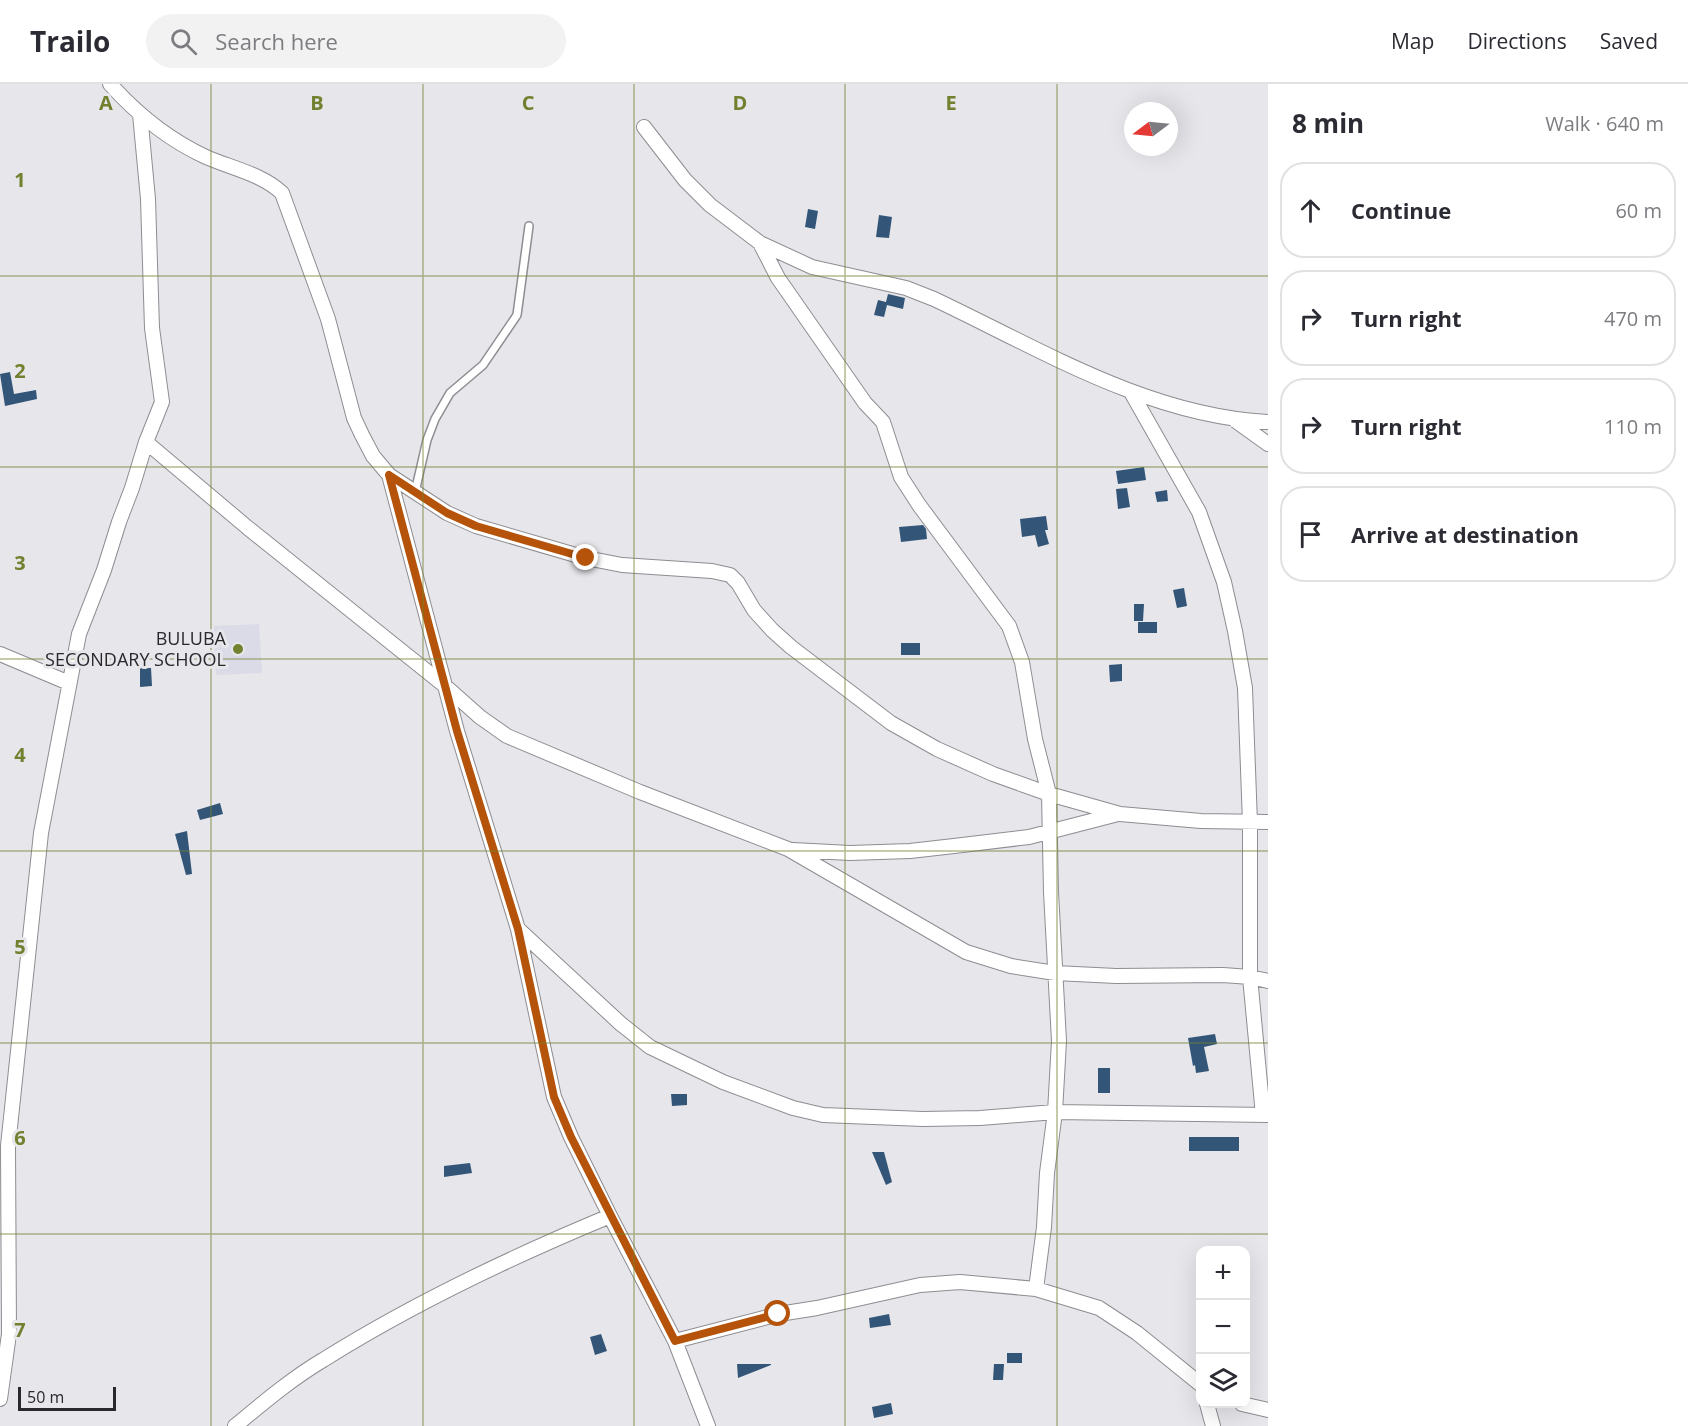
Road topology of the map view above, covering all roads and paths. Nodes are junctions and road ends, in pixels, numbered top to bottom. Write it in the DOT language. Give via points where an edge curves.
graph roads {
  1 [pos="110,84"];
  2 [pos="140,114"];
  3 [pos="644,127"];
  4 [pos="529,226"];
  5 [pos="760,243"];
  6 [pos="1131,392"];
  7 [pos="1235,420"];
  8 [pos="1268,422"];
  9 [pos="146,442"];
  10 [pos="1268,444"];
  11 [pos="389,475"];
  12 [pos="415,492"];
  13 [pos="0,654"];
  14 [pos="69,683"];
  15 [pos="444,685"];
  16 [pos="1049,794"];
  17 [pos="1120,814"];
  18 [pos="1268,822"];
  19 [pos="1250,823"];
  20 [pos="1050,831"];
  21 [pos="788,849"];
  22 [pos="518,929"];
  23 [pos="1055,973"];
  24 [pos="1250,977"];
  25 [pos="1268,981"];
  26 [pos="1055,1112"];
  27 [pos="1266,1115"];
  28 [pos="610,1216"];
  29 [pos="1036,1289"];
  30 [pos="675,1341"];
  31 [pos="1196,1381"];
  32 [pos="0,1399"];
  33 [pos="1250,1406"];
  34 [pos="1208,1408"];
  35 [pos="1268,1410"];
  36 [pos="235,1426"];
  37 [pos="708,1426"];
  38 [pos="1213,1426"];
  1 -- 2 [label="street"];
  2 -- 9 [label="street" via="148,199 152,328 162,396"];
  2 -- 11 [label="street" via="172,140 267,181 282,193 327,319 354,418 373,456"];
  3 -- 5 [label="street" via="710,205"];
  4 -- 12 [label="lane" via="517,315 483,364 450,393 435,419"];
  5 -- 6 [label="street" via="812,267 934,298"];
  5 -- 16 [label="street" via="778,278 853,387 883,423 909,489 1009,626 1022,662"];
  6 -- 7 [label="street"];
  6 -- 19 [label="street" via="1198,512 1224,582 1245,688"];
  7 -- 8 [label="street"];
  7 -- 10 [label="street"];
  9 -- 14 [label="street" via="79,634"];
  9 -- 15 [label="street"];
  11 -- 12 [label="street"];
  11 -- 15 [label="street"];
  12 -- 16 [label="street" via="476,526 586,558 730,575 771,630 891,723 937,749"];
  13 -- 14 [label="street"];
  14 -- 32 [label="street" via="41,833 8,1146 9,1334"];
  15 -- 21 [label="street" via="517,741"];
  15 -- 22 [label="street"];
  16 -- 17 [label="street"];
  16 -- 20 [label="street"];
  17 -- 19 [label="street"];
  17 -- 20 [label="street"];
  18 -- 19 [label="street"];
  19 -- 24 [label="street"];
  20 -- 21 [label="street" via="910,851"];
  20 -- 23 [label="street"];
  21 -- 23 [label="street" via="966,952 1011,966"];
  22 -- 26 [label="street" via="650,1047 766,1099 823,1115 890,1119"];
  22 -- 28 [label="street" via="554,1097"];
  23 -- 24 [label="street"];
  23 -- 26 [label="street" via="1059,1041"];
  24 -- 25 [label="street"];
  24 -- 27 [label="street"];
  26 -- 27 [label="street"];
  26 -- 29 [label="street"];
  28 -- 30 [label="street"];
  28 -- 36 [label="street" via="412,1307 321,1360"];
  29 -- 30 [label="street" via="960,1282 920,1285 778,1314"];
  29 -- 31 [label="street" via="1106,1312"];
  30 -- 37 [label="street"];
  33 -- 35 [label="street"];
  34 -- 38 [label="street"];
}
